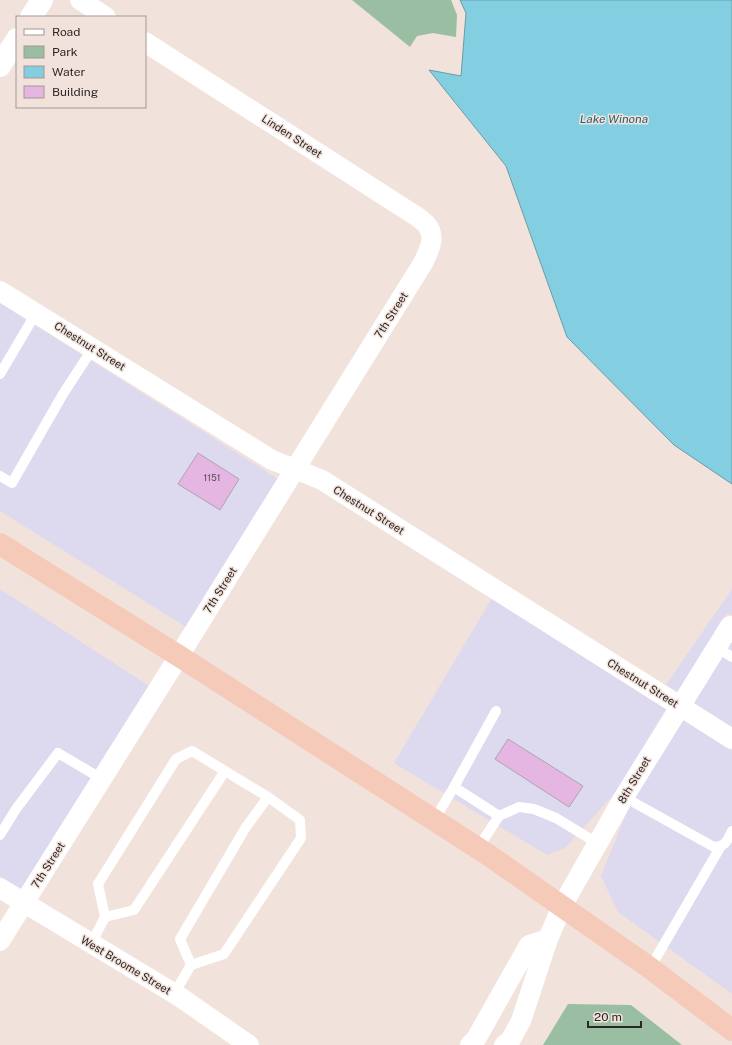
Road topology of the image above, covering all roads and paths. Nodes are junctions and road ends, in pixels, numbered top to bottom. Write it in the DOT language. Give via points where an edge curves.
graph roads {
  1 [pos="42,0"];
  2 [pos="80,0"];
  3 [pos="32,16"];
  4 [pos="104,16"];
  5 [pos="16,41"];
  6 [pos="146,43"];
  7 [pos="0,66"];
  8 [pos="432,236"];
  9 [pos="0,291"];
  10 [pos="36,313"];
  11 [pos="93,348"];
  12 [pos="0,374"];
  13 [pos="295,468"];
  14 [pos="0,476"];
  15 [pos="0,544"];
  16 [pos="730,626"];
  17 [pos="724,652"];
  18 [pos="179,656"];
  19 [pos="680,706"];
  20 [pos="496,711"];
  21 [pos="732,739"];
  22 [pos="225,771"];
  23 [pos="102,779"];
  24 [pos="454,787"];
  25 [pos="268,797"];
  26 [pos="624,797"];
  27 [pos="499,816"];
  28 [pos="434,820"];
  29 [pos="732,831"];
  30 [pos="0,834"];
  31 [pos="597,844"];
  32 [pos="721,846"];
  33 [pos="478,848"];
  34 [pos="0,888"];
  35 [pos="24,903"];
  36 [pos="562,906"];
  37 [pos="105,917"];
  38 [pos="548,939"];
  39 [pos="0,941"];
  40 [pos="91,944"];
  41 [pos="191,965"];
  42 [pos="650,968"];
  43 [pos="174,994"];
  44 [pos="730,1026"];
  45 [pos="249,1045"];
  46 [pos="470,1045"];
  47 [pos="504,1045"];
  1 -- 3 [label="street"];
  2 -- 4 [label="street"];
  5 -- 7 [label="street"];
  6 -- 8 [label="street, Linden Street" via="416,216 427,224"];
  8 -- 13 [label="street, 7th Street" via="430,250 423,263"];
  9 -- 10 [label="street, Chestnut Street"];
  10 -- 11 [label="street, Chestnut Street"];
  10 -- 12 [label="lane"];
  11 -- 13 [label="street, Chestnut Street" via="272,460"];
  11 -- 14 [label="lane" via="63,394 12,483"];
  13 -- 18 [label="street, 7th Street"];
  13 -- 19 [label="street, Chestnut Street" via="322,480"];
  15 -- 18 [label="highway"];
  16 -- 17 [label="street, 8th Street"];
  17 -- 19 [label="street, 8th Street"];
  18 -- 23 [label="street, 7th Street"];
  18 -- 28 [label="highway"];
  19 -- 21 [label="street, Chestnut Street"];
  19 -- 26 [label="street, 8th Street"];
  20 -- 24 [label="lane"];
  22 -- 25 [label="lane"];
  22 -- 37 [label="lane" via="134,910"];
  22 -- 37 [label="lane" via="192,751 176,759 98,884"];
  23 -- 30 [label="lane" via="58,753"];
  23 -- 35 [label="street, 7th Street"];
  24 -- 27 [label="lane"];
  24 -- 28 [label="lane"];
  25 -- 41 [label="lane" via="246,827 180,939"];
  25 -- 41 [label="lane" via="300,820 300,838 224,954"];
  26 -- 31 [label="street, 8th Street"];
  26 -- 32 [label="lane" via="714,847"];
  27 -- 31 [label="lane" via="519,807 534,809 556,818"];
  27 -- 33 [label="lane"];
  28 -- 33 [label="highway"];
  29 -- 32 [label="lane"];
  31 -- 36 [label="street, 8th Street"];
  32 -- 42 [label="lane"];
  33 -- 36 [label="highway"];
  34 -- 35 [label="street, West Broome Street"];
  35 -- 39 [label="street, 7th Street"];
  35 -- 40 [label="street, West Broome Street"];
  36 -- 38 [label="street, 8th Street"];
  36 -- 42 [label="highway"];
  37 -- 40 [label="lane"];
  38 -- 46 [label="street" via="529,945 476,1039"];
  38 -- 47 [label="street, 8th Street" via="521,1021 510,1041"];
  40 -- 43 [label="street, West Broome Street"];
  41 -- 43 [label="lane"];
  42 -- 44 [label="highway"];
  43 -- 45 [label="street, West Broome Street"];
}
